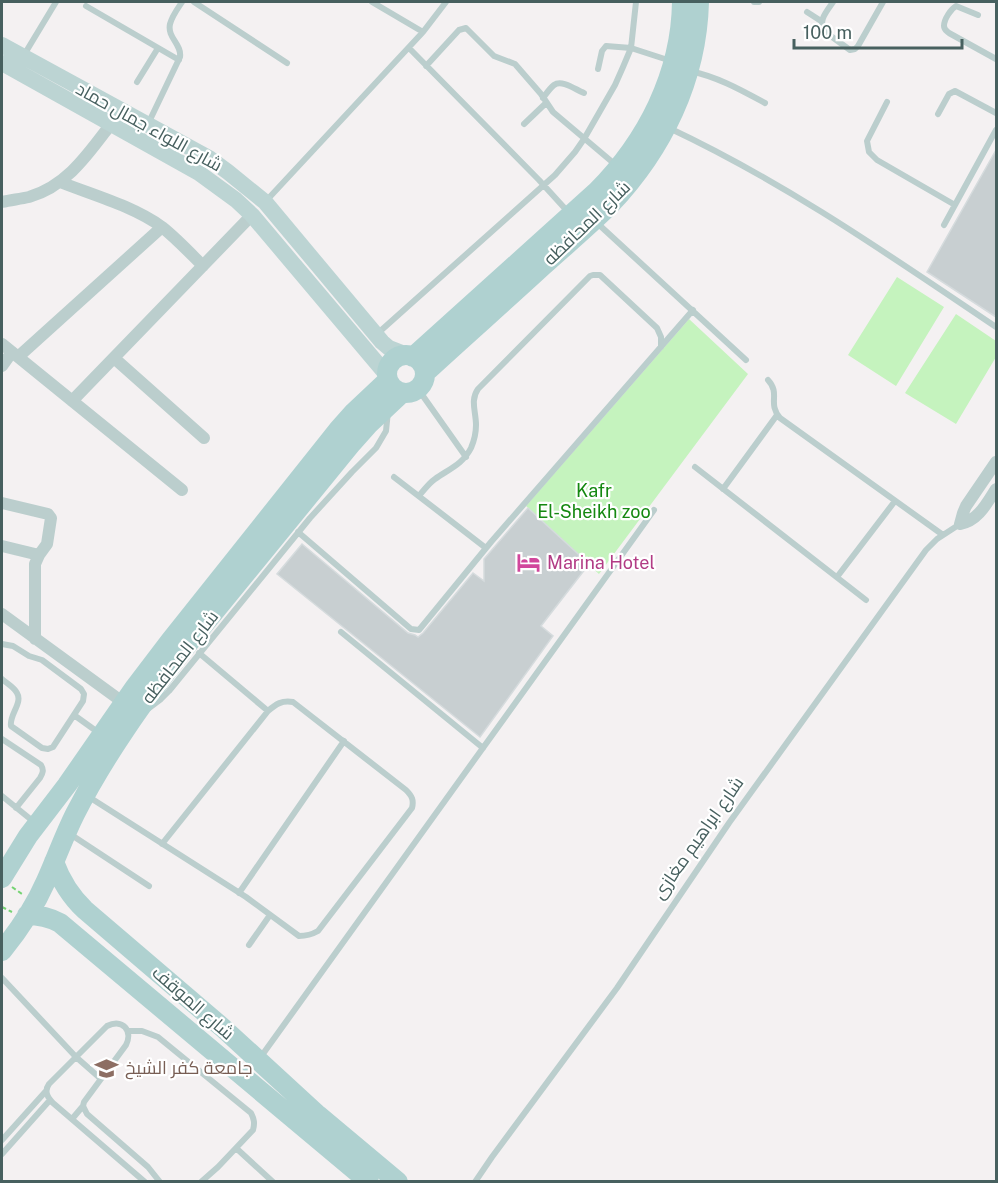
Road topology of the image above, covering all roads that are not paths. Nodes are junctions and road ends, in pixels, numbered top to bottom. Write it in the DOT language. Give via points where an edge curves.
graph roads {
  1 [pos="56,2"];
  2 [pos="183,2"];
  3 [pos="194,2"];
  4 [pos="372,2"];
  5 [pos="446,2"];
  6 [pos="636,2"];
  7 [pos="681,2"];
  8 [pos="699,2"];
  9 [pos="754,2"];
  10 [pos="759,2"];
  11 [pos="832,2"];
  12 [pos="884,2"];
  13 [pos="86,6"];
  14 [pos="807,12"];
  15 [pos="978,15"];
  16 [pos="821,21"];
  17 [pos="423,32"];
  18 [pos="2,45"];
  19 [pos="158,48"];
  20 [pos="409,48"];
  21 [pos="631,48"];
  22 [pos="996,59"];
  23 [pos="179,60"];
  24 [pos="2,63"];
  25 [pos="287,63"];
  26 [pos="29,66"];
  27 [pos="426,66"];
  28 [pos="682,66"];
  29 [pos="598,69"];
  30 [pos="137,82"];
  31 [pos="584,93"];
  32 [pos="544,100"];
  33 [pos="887,102"];
  34 [pos="765,103"];
  35 [pos="996,113"];
  36 [pos="938,114"];
  37 [pos="111,124"];
  38 [pos="524,124"];
  39 [pos="148,125"];
  40 [pos="666,127"];
  41 [pos="996,130"];
  42 [pos="584,139"];
  43 [pos="619,168"];
  44 [pos="60,182"];
  45 [pos="543,184"];
  46 [pos="2,202"];
  47 [pos="265,202"];
  48 [pos="955,205"];
  49 [pos="570,214"];
  50 [pos="252,215"];
  51 [pos="594,220"];
  52 [pos="944,225"];
  53 [pos="162,227"];
  54 [pos="203,266"];
  55 [pos="338,304"];
  56 [pos="693,310"];
  57 [pos="996,327"];
  58 [pos="375,335"];
  59 [pos="2,344"];
  60 [pos="661,347"];
  61 [pos="15,355"];
  62 [pos="410,356"];
  63 [pos="114,358"];
  64 [pos="746,360"];
  65 [pos="2,366"];
  66 [pos="768,380"];
  67 [pos="401,386"];
  68 [pos="72,401"];
  69 [pos="777,415"];
  70 [pos="204,438"];
  71 [pos="465,457"];
  72 [pos="996,462"];
  73 [pos="695,467"];
  74 [pos="394,477"];
  75 [pos="723,489"];
  76 [pos="996,489"];
  77 [pos="182,490"];
  78 [pos="419,496"];
  79 [pos="895,501"];
  80 [pos="2,503"];
  81 [pos="654,510"];
  82 [pos="960,524"];
  83 [pos="298,525"];
  84 [pos="943,535"];
  85 [pos="2,546"];
  86 [pos="486,548"];
  87 [pos="39,555"];
  88 [pos="837,576"];
  89 [pos="866,600"];
  90 [pos="225,610"];
  91 [pos="2,614"];
  92 [pos="341,632"];
  93 [pos="35,639"];
  94 [pos="2,644"];
  95 [pos="200,653"];
  96 [pos="2,680"];
  97 [pos="129,711"];
  98 [pos="268,711"];
  99 [pos="74,715"];
  100 [pos="102,735"];
  101 [pos="2,739"];
  102 [pos="344,741"];
  103 [pos="483,748"];
  104 [pos="74,775"];
  105 [pos="89,790"];
  106 [pos="2,796"];
  107 [pos="16,808"];
  108 [pos="36,825"];
  109 [pos="67,832"];
  110 [pos="162,844"];
  111 [pos="54,862"];
  112 [pos="6,882"];
  113 [pos="149,886"];
  114 [pos="239,893"];
  115 [pos="32,908"];
  116 [pos="270,915"];
  117 [pos="249,945"];
  118 [pos="2,951"];
  119 [pos="2,978"];
  120 [pos="128,1031"];
  121 [pos="76,1057"];
  122 [pos="258,1061"];
  123 [pos="101,1079"];
  124 [pos="46,1091"];
  125 [pos="50,1100"];
  126 [pos="83,1106"];
  127 [pos="72,1119"];
  128 [pos="312,1122"];
  129 [pos="2,1140"];
  130 [pos="236,1148"];
  131 [pos="2,1154"];
  132 [pos="145,1182"];
  133 [pos="160,1182"];
  134 [pos="201,1182"];
  135 [pos="273,1182"];
  136 [pos="369,1182"];
  137 [pos="398,1182"];
  138 [pos="475,1182"];
  1 -- 26 [label="lane"];
  2 -- 23 [label="lane" via="170,26 181,50"];
  3 -- 25 [label="lane"];
  4 -- 17 [label="lane"];
  5 -- 17 [label="lane"];
  6 -- 21 [label="lane"];
  7 -- 28 [label="main road, شارع المحافظه"];
  8 -- 28 [label="main road, شارع المحافظه" via="695,48"];
  9 -- 10 [label="lane"];
  11 -- 16 [label="lane"];
  12 -- 16 [label="lane" via="853,50 824,31"];
  13 -- 19 [label="lane"];
  14 -- 16 [label="lane"];
  15 -- 22 [label="lane" via="956,6 944,28"];
  17 -- 20 [label="lane"];
  18 -- 26 [label="main road, شارع اللواء جمال حماد"];
  19 -- 23 [label="lane"];
  19 -- 30 [label="lane"];
  20 -- 27 [label="lane"];
  20 -- 47 [label="lane"];
  21 -- 28 [label="lane"];
  21 -- 29 [label="lane" via="606,46"];
  21 -- 42 [label="lane"];
  23 -- 39 [label="lane"];
  24 -- 26 [label="main road, شارع اللواء جمال حماد"];
  26 -- 37 [label="main road, شارع اللواء جمال حماد"];
  26 -- 39 [label="main road, شارع اللواء جمال حماد"];
  27 -- 32 [label="lane" via="459,30 466,28 494,56 515,64"];
  27 -- 45 [label="lane"];
  28 -- 34 [label="lane"];
  28 -- 40 [label="main road, شارع المحافظه" via="682,92"];
  28 -- 43 [label="main road, شارع المحافظه"];
  31 -- 32 [label="lane" via="558,83"];
  32 -- 38 [label="lane"];
  32 -- 42 [label="lane"];
  33 -- 48 [label="lane" via="867,141 869,152"];
  35 -- 36 [label="lane" via="955,91 949,94"];
  37 -- 44 [label="street" via="85,159"];
  37 -- 50 [label="main road, شارع اللواء جمال حماد" via="199,173"];
  39 -- 47 [label="main road, شارع اللواء جمال حماد" via="209,158"];
  40 -- 51 [label="main road, شارع المحافظه" via="628,184"];
  40 -- 57 [label="lane" via="750,169 846,226"];
  41 -- 48 [label="lane"];
  42 -- 43 [label="lane"];
  42 -- 45 [label="lane"];
  43 -- 49 [label="main road, شارع المحافظه"];
  44 -- 46 [label="street" via="40,193"];
  44 -- 53 [label="street" via="131,210"];
  45 -- 49 [label="lane"];
  45 -- 58 [label="lane"];
  47 -- 55 [label="main road, شارع اللواء جمال حماد"];
  48 -- 52 [label="lane"];
  49 -- 62 [label="main road, شارع المحافظه"];
  50 -- 54 [label="street"];
  50 -- 55 [label="main road, شارع اللواء جمال حماد"];
  51 -- 56 [label="lane"];
  51 -- 67 [label="main road, شارع المحافظه"];
  53 -- 54 [label="street"];
  53 -- 61 [label="street"];
  54 -- 63 [label="street"];
  55 -- 58 [label="main road, شارع اللواء جمال حماد"];
  55 -- 67 [label="main road, شارع اللواء جمال حماد"];
  56 -- 60 [label="lane"];
  56 -- 64 [label="lane"];
  58 -- 62 [label="main road, شارع اللواء جمال حماد" via="389,348"];
  59 -- 61 [label="street"];
  60 -- 71 [label="lane" via="657,328 600,275 590,276 475,392 475,436"];
  60 -- 86 [label="lane"];
  61 -- 65 [label="street"];
  61 -- 68 [label="street"];
  62 -- 67 [label="main road" via="421,363"];
  62 -- 67 [label="main road, شارع المحافظه" via="390,363"];
  63 -- 68 [label="street"];
  63 -- 70 [label="street"];
  66 -- 69 [label="lane" via="774,390"];
  67 -- 71 [label="lane"];
  67 -- 83 [label="main road, شارع المحافظه" via="352,443"];
  67 -- 97 [label="main road, شارع المحافظه" via="354,412 331,439 170,641"];
  68 -- 77 [label="street"];
  69 -- 75 [label="lane"];
  69 -- 79 [label="lane"];
  71 -- 78 [label="lane"];
  72 -- 82 [label="street" via="966,506"];
  73 -- 75 [label="lane"];
  74 -- 78 [label="lane"];
  75 -- 88 [label="lane"];
  76 -- 82 [label="street, شارع ابراهيم مغازى" via="977,516"];
  78 -- 86 [label="lane"];
  79 -- 84 [label="lane"];
  79 -- 88 [label="lane"];
  80 -- 87 [label="street" via="50,515 48,539"];
  81 -- 103 [label="lane"];
  82 -- 84 [label="lane, شارع ابراهيم مغازى"];
  83 -- 86 [label="lane" via="413,631 421,628"];
  83 -- 90 [label="main road, شارع المحافظه"];
  84 -- 138 [label="lane, شارع ابراهيم مغازى" via="919,559 617,988"];
  85 -- 87 [label="street"];
  87 -- 93 [label="street" via="35,569"];
  88 -- 89 [label="lane"];
  90 -- 95 [label="lane"];
  90 -- 97 [label="main road, شارع المحافظه"];
  91 -- 93 [label="street"];
  92 -- 103 [label="lane"];
  93 -- 97 [label="street"];
  94 -- 99 [label="lane" via="42,660 81,689 83,701"];
  95 -- 97 [label="lane" via="161,699"];
  95 -- 98 [label="lane"];
  96 -- 99 [label="lane" via="18,695 11,726 42,748 56,745"];
  97 -- 100 [label="main road, شارع المحافظه"];
  97 -- 105 [label="main road, شارع المحافظه"];
  98 -- 102 [label="lane" via="279,702 293,702"];
  98 -- 110 [label="lane"];
  99 -- 100 [label="lane"];
  100 -- 104 [label="main road, شارع المحافظه"];
  101 -- 107 [label="lane" via="43,768 40,778"];
  102 -- 114 [label="lane"];
  102 -- 116 [label="lane" via="406,790 414,802 412,808 318,932 299,936"];
  103 -- 122 [label="lane"];
  104 -- 105 [label="main road"];
  104 -- 108 [label="main road, شارع المحافظه"];
  105 -- 109 [label="main road, شارع المحافظه"];
  105 -- 110 [label="lane"];
  106 -- 107 [label="lane"];
  107 -- 108 [label="lane"];
  108 -- 112 [label="main road, شارع المحافظه" via="20,847"];
  109 -- 111 [label="main road, شارع المحافظه"];
  109 -- 113 [label="lane"];
  110 -- 114 [label="lane"];
  111 -- 115 [label="main road, شارع المحافظه"];
  111 -- 122 [label="main road, شارع الموقف" via="74,900"];
  114 -- 116 [label="lane"];
  115 -- 118 [label="main road, شارع المحافظه"];
  115 -- 128 [label="main road, شارع الموقف" via="60,923"];
  116 -- 117 [label="lane"];
  119 -- 121 [label="lane"];
  120 -- 121 [label="lane" via="113,1023"];
  120 -- 123 [label="lane" via="126,1045"];
  120 -- 130 [label="lane" via="158,1037 250,1113 254,1118 253,1130"];
  121 -- 123 [label="lane"];
  121 -- 124 [label="lane"];
  122 -- 128 [label="main road, شارع الموقف"];
  123 -- 126 [label="lane"];
  124 -- 125 [label="lane"];
  124 -- 129 [label="lane"];
  125 -- 127 [label="lane"];
  125 -- 131 [label="lane"];
  126 -- 127 [label="lane"];
  126 -- 133 [label="lane"];
  127 -- 132 [label="lane"];
  128 -- 136 [label="main road, شارع الموقف"];
  128 -- 137 [label="main road, شارع الموقف"];
  130 -- 134 [label="lane"];
  130 -- 135 [label="lane"];
}
